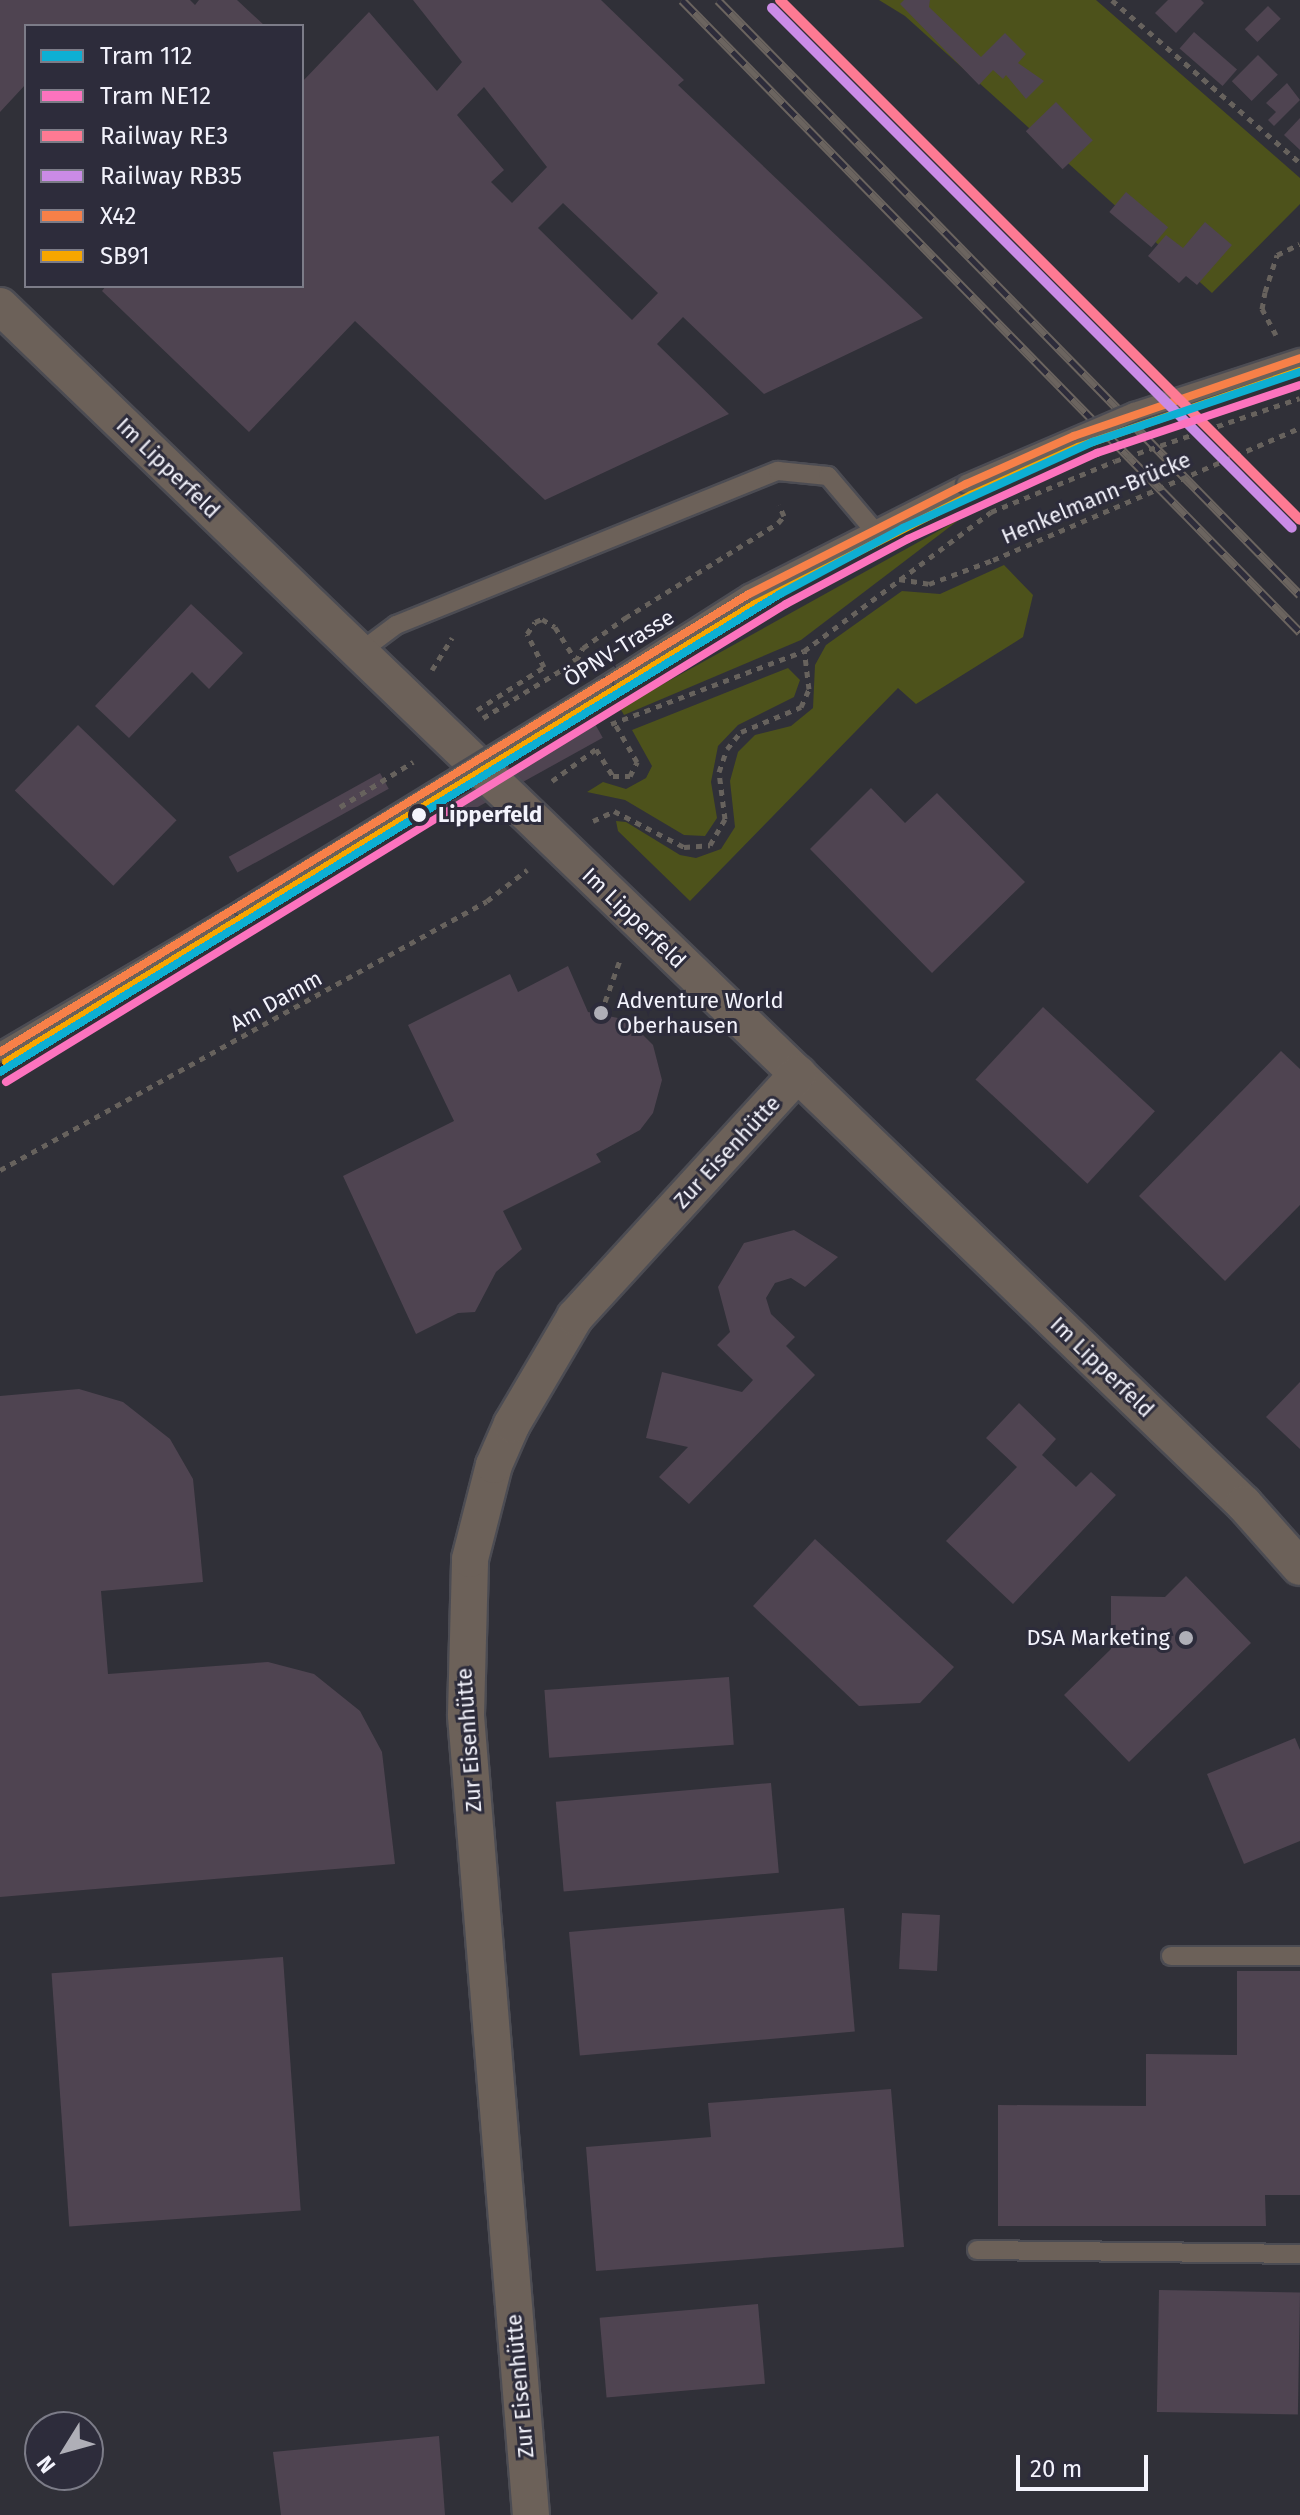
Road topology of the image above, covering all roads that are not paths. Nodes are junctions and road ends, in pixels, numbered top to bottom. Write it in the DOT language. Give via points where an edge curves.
graph roads {
  1 [pos="0,306"];
  2 [pos="1300,358"];
  3 [pos="873,529"];
  4 [pos="360,652"];
  5 [pos="0,1052"];
  6 [pos="798,1074"];
  7 [pos="1300,1567"];
  8 [pos="1171,1956"];
  9 [pos="1300,1956"];
  10 [pos="977,2250"];
  11 [pos="1300,2254"];
  12 [pos="531,2515"];
  1 -- 4 [label="street, Im Lipperfeld"];
  2 -- 3 [label="lane, ÖPNV-Trasse, bridge" via="1134,412"];
  3 -- 4 [label="lane" via="828,476 778,471 396,625"];
  3 -- 5 [label="lane, ÖPNV-Trasse, bridge" via="749,594 244,908"];
  4 -- 6 [label="street, Im Lipperfeld"];
  6 -- 7 [label="street, Im Lipperfeld" via="1244,1504"];
  6 -- 12 [label="street, Zur Eisenhütte" via="575,1317 494,1465 470,1559 466,1715"];
  8 -- 9 [label="lane"];
  10 -- 11 [label="lane"];
}
